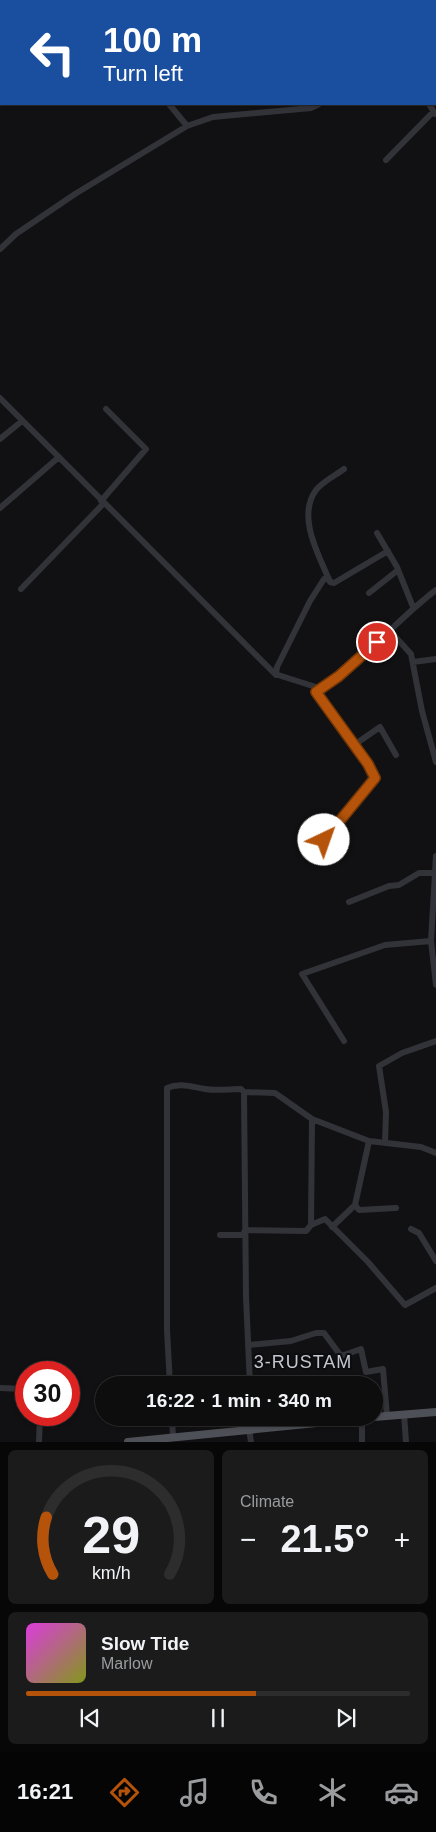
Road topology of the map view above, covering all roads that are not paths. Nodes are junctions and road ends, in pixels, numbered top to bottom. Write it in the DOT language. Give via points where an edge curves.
graph roads {
  1 [pos="170,105"];
  2 [pos="317,105"];
  3 [pos="433,105"];
  4 [pos="187,126"];
  5 [pos="386,160"];
  6 [pos="0,249"];
  7 [pos="0,398"];
  8 [pos="106,409"];
  9 [pos="22,422"];
  10 [pos="0,439"];
  11 [pos="59,457"];
  12 [pos="344,469"];
  13 [pos="103,502"];
  14 [pos="0,508"];
  15 [pos="377,533"];
  16 [pos="388,551"];
  17 [pos="398,570"];
  18 [pos="329,579"];
  19 [pos="22,590"];
  20 [pos="436,590"];
  21 [pos="369,593"];
  22 [pos="413,607"];
  23 [pos="390,631"];
  24 [pos="436,659"];
  25 [pos="413,662"];
  26 [pos="276,675"];
  27 [pos="319,688"];
  28 [pos="354,746"];
  29 [pos="396,755"];
  30 [pos="436,762"];
  31 [pos="324,840"];
  32 [pos="436,856"];
  33 [pos="434,873"];
  34 [pos="349,902"];
  35 [pos="431,941"];
  36 [pos="436,984"];
  37 [pos="344,1041"];
  38 [pos="436,1041"];
  39 [pos="244,1092"];
  40 [pos="312,1119"];
  41 [pos="368,1141"];
  42 [pos="384,1143"];
  43 [pos="436,1153"];
  44 [pos="355,1205"];
  45 [pos="396,1208"];
  46 [pos="310,1224"];
  47 [pos="332,1227"];
  48 [pos="246,1230"];
  49 [pos="411,1230"];
  50 [pos="220,1235"];
  51 [pos="436,1261"];
  52 [pos="436,1288"];
  53 [pos="248,1345"];
  54 [pos="170,1376"];
  55 [pos="250,1376"];
  56 [pos="0,1388"];
  57 [pos="15,1389"];
  58 [pos="436,1412"];
  59 [pos="404,1414"];
  60 [pos="383,1416"];
  61 [pos="387,1416"];
  62 [pos="40,1426"];
  63 [pos="173,1426"];
  64 [pos="251,1426"];
  65 [pos="281,1426"];
  66 [pos="362,1426"];
  67 [pos="251,1429"];
  68 [pos="174,1437"];
  69 [pos="144,1441"];
  70 [pos="39,1442"];
  71 [pos="128,1442"];
  72 [pos="251,1442"];
  73 [pos="362,1442"];
  74 [pos="406,1442"];
  1 -- 4 [label="street"];
  2 -- 4 [label="street" via="213,117"];
  3 -- 5 [label="street"];
  4 -- 6 [label="street" via="75,194 16,234"];
  7 -- 9 [label="street"];
  8 -- 13 [label="street" via="146,449"];
  9 -- 10 [label="street"];
  9 -- 11 [label="street"];
  11 -- 13 [label="street"];
  11 -- 14 [label="street"];
  12 -- 18 [label="street" via="316,490 310,512 310,533"];
  13 -- 19 [label="street"];
  13 -- 26 [label="street"];
  15 -- 16 [label="street"];
  16 -- 17 [label="street"];
  16 -- 18 [label="street" via="334,583"];
  17 -- 21 [label="street"];
  17 -- 22 [label="street"];
  18 -- 26 [label="street" via="324,579 310,601"];
  20 -- 22 [label="street"];
  22 -- 23 [label="street"];
  23 -- 25 [label="street" via="411,654"];
  23 -- 27 [label="street" via="339,676"];
  24 -- 25 [label="street"];
  25 -- 30 [label="street"];
  26 -- 27 [label="street"];
  27 -- 28 [label="street" via="316,692 318,698"];
  28 -- 29 [label="street" via="380,727"];
  28 -- 31 [label="street" via="375,778"];
  32 -- 33 [label="street"];
  33 -- 34 [label="street" via="419,874"];
  33 -- 35 [label="street"];
  35 -- 36 [label="street"];
  35 -- 37 [label="street" via="385,945 302,974"];
  38 -- 42 [label="street" via="410,1049 379,1066 386,1112"];
  39 -- 40 [label="street" via="275,1093"];
  39 -- 48 [label="street"];
  39 -- 54 [label="street" via="241,1089 207,1089 191,1085 167,1088"];
  40 -- 41 [label="street"];
  40 -- 46 [label="street"];
  41 -- 42 [label="street"];
  41 -- 44 [label="street"];
  42 -- 43 [label="street"];
  44 -- 45 [label="street" via="359,1210"];
  44 -- 47 [label="street"];
  46 -- 47 [label="street" via="324,1219"];
  46 -- 48 [label="street" via="306,1231"];
  47 -- 52 [label="street" via="405,1305"];
  48 -- 50 [label="street" via="243,1235"];
  48 -- 53 [label="street"];
  49 -- 51 [label="street" via="419,1233"];
  53 -- 55 [label="street"];
  53 -- 61 [label="street" via="283,1343 324,1333 341,1356 361,1349 366,1372 383,1369"];
  56 -- 57 [label="street"];
  58 -- 59 [label="main road"];
  59 -- 61 [label="main road"];
  59 -- 74 [label="street"];
  60 -- 61 [label="main road"];
  62 -- 70 [label="street"];
  63 -- 68 [label="street"];
  64 -- 67 [label="street"];
  65 -- 67 [label="main road"];
  66 -- 73 [label="street"];
  67 -- 68 [label="main road"];
  67 -- 72 [label="street"];
  68 -- 69 [label="main road"];
  69 -- 71 [label="main road"];
}
